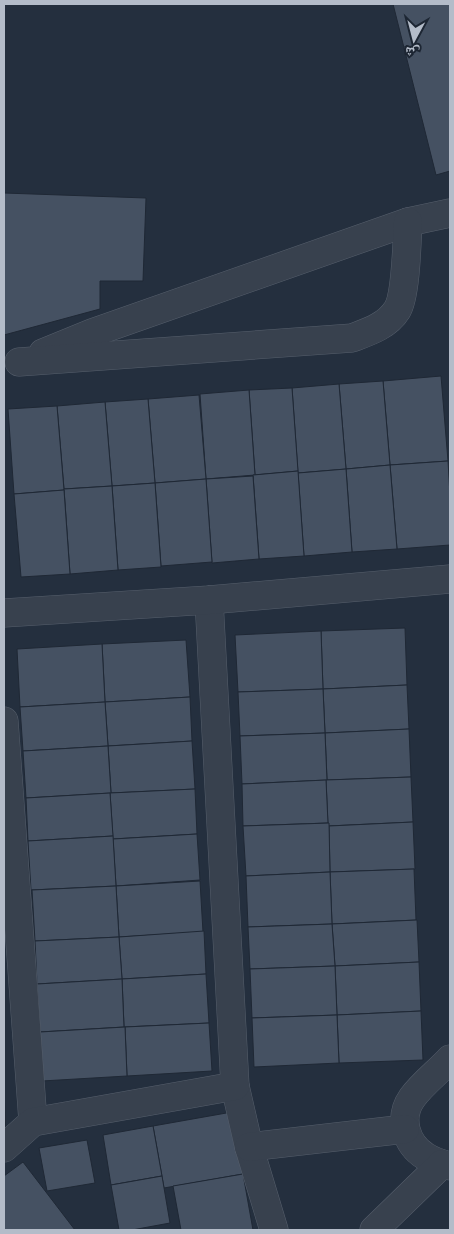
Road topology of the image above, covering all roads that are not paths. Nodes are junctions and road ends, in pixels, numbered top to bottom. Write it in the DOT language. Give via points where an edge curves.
graph roads {
  1 [pos="450,213"];
  2 [pos="408,222"];
  3 [pos="11,363"];
  4 [pos="450,579"];
  5 [pos="209,600"];
  6 [pos="4,614"];
  7 [pos="4,721"];
  8 [pos="450,1059"];
  9 [pos="235,1086"];
  10 [pos="33,1122"];
  11 [pos="404,1129"];
  12 [pos="248,1146"];
  13 [pos="4,1148"];
  14 [pos="446,1165"];
  15 [pos="274,1230"];
  16 [pos="374,1230"];
  1 -- 2 [label="street"];
  2 -- 3 [label="street"];
  2 -- 3 [label="street" via="404,282 398,310 379,328 352,338"];
  4 -- 5 [label="street"];
  5 -- 6 [label="street"];
  5 -- 9 [label="street"];
  7 -- 10 [label="street"];
  8 -- 11 [label="street" via="411,1099 404,1115"];
  9 -- 10 [label="street"];
  9 -- 12 [label="street"];
  10 -- 13 [label="street"];
  11 -- 12 [label="street"];
  11 -- 14 [label="street" via="412,1145 425,1157"];
  12 -- 15 [label="street"];
  14 -- 16 [label="street"];
}
